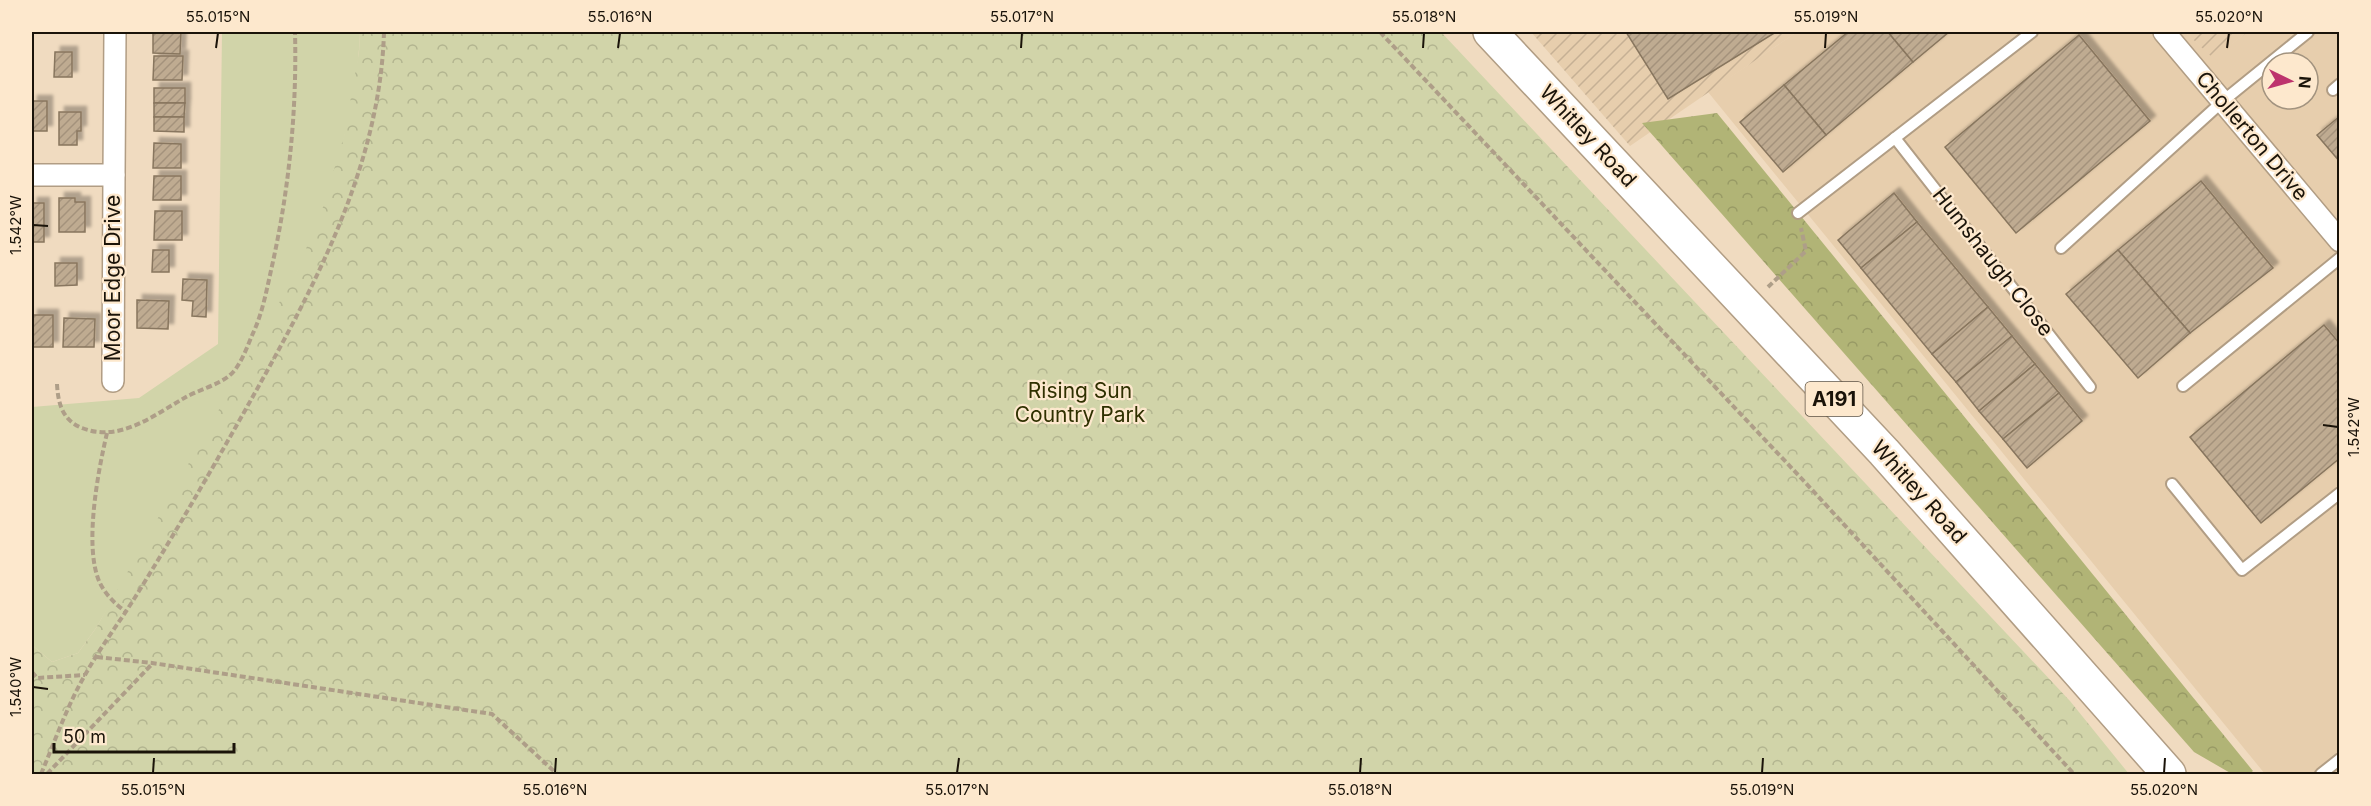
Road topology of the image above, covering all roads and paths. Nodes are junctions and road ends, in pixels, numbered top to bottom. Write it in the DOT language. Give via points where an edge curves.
graph roads {
  1 [pos="115,32"];
  2 [pos="296,32"];
  3 [pos="384,32"];
  4 [pos="1380,32"];
  5 [pos="1490,32"];
  6 [pos="2032,32"];
  7 [pos="2164,32"];
  8 [pos="2300,34"];
  9 [pos="2223,101"];
  10 [pos="1895,138"];
  11 [pos="32,175"];
  12 [pos="114,175"];
  13 [pos="1798,213"];
  14 [pos="2340,241"];
  15 [pos="2061,248"];
  16 [pos="2340,258"];
  17 [pos="1767,288"];
  18 [pos="113,381"];
  19 [pos="57,384"];
  20 [pos="2182,386"];
  21 [pos="2090,387"];
  22 [pos="106,433"];
  23 [pos="2172,484"];
  24 [pos="2340,493"];
  25 [pos="126,612"];
  26 [pos="97,657"];
  27 [pos="152,663"];
  28 [pos="32,672"];
  29 [pos="85,675"];
  30 [pos="37,678"];
  31 [pos="32,679"];
  32 [pos="2340,759"];
  33 [pos="41,774"];
  34 [pos="47,774"];
  35 [pos="557,774"];
  36 [pos="2074,774"];
  37 [pos="2169,774"];
  38 [pos="2321,774"];
  1 -- 12 [label="street, Moor Edge Drive"];
  2 -- 22 [label="path" via="293,117 283,213 254,330 230,375 124,430"];
  3 -- 25 [label="path" via="376,107 360,166 324,263 182,521"];
  4 -- 36 [label="path"];
  5 -- 37 [label="main road, Whitley Road / A191" via="1884,452"];
  6 -- 10 [label="lane"];
  7 -- 9 [label="street, Chollerton Drive"];
  8 -- 9 [label="lane"];
  9 -- 14 [label="street, Chollerton Drive"];
  9 -- 15 [label="lane"];
  10 -- 13 [label="lane"];
  10 -- 21 [label="lane, Humshaugh Close"];
  11 -- 12 [label="street, Moor Edge Drive"];
  12 -- 18 [label="street, Moor Edge Drive"];
  13 -- 17 [label="path" via="1806,251"];
  16 -- 20 [label="lane"];
  19 -- 22 [label="path" via="61,409 70,422"];
  22 -- 25 [label="path" via="96,498 93,555 99,582"];
  23 -- 24 [label="lane" via="2242,570"];
  25 -- 26 [label="path"];
  26 -- 27 [label="path"];
  26 -- 29 [label="path"];
  27 -- 34 [label="path"];
  27 -- 35 [label="path" via="492,714"];
  28 -- 30 [label="path"];
  29 -- 30 [label="path"];
  29 -- 33 [label="path"];
  30 -- 31 [label="path"];
  32 -- 38 [label="lane"];
}
